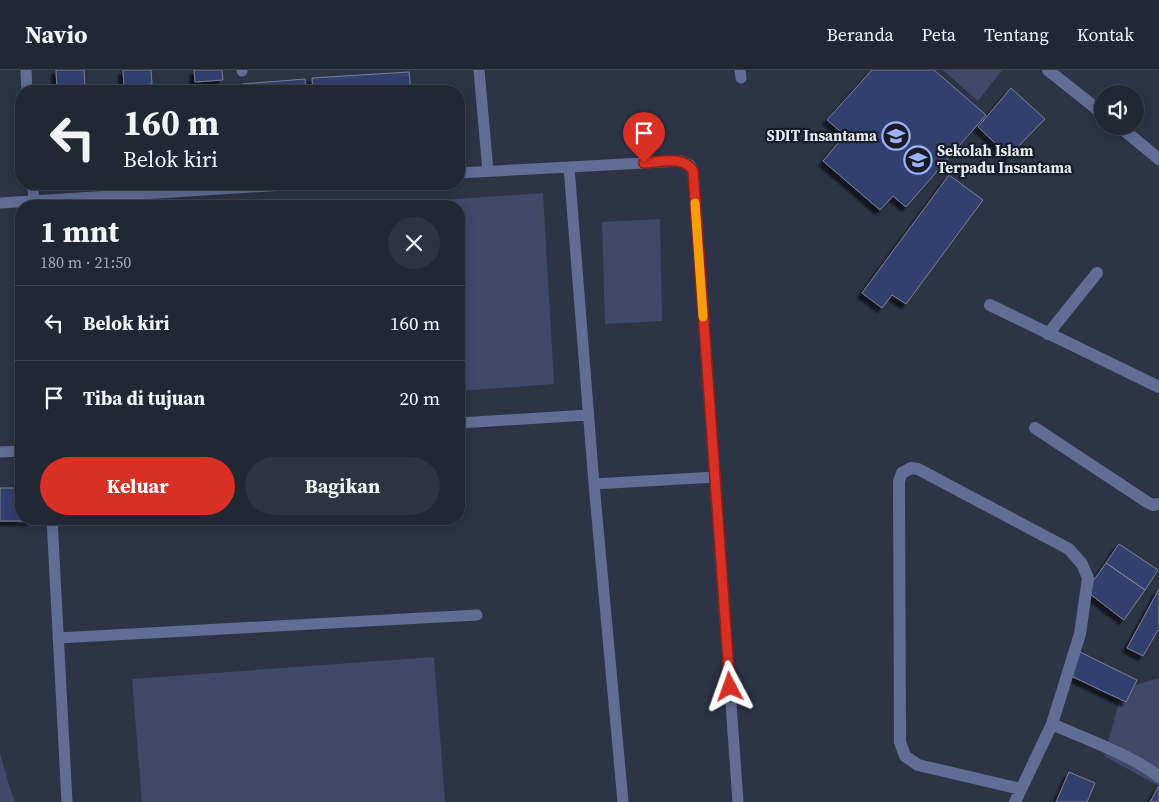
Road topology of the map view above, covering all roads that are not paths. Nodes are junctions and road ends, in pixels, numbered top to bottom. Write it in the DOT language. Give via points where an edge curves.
graph roads {
  1 [pos="26,70"];
  2 [pos="479,70"];
  3 [pos="1048,70"];
  4 [pos="27,85"];
  5 [pos="1094,107"];
  6 [pos="1130,135"];
  7 [pos="1159,159"];
  8 [pos="569,167"];
  9 [pos="488,172"];
  10 [pos="465,173"];
  11 [pos="220,190"];
  12 [pos="87,200"];
  13 [pos="0,204"];
  14 [pos="15,204"];
  15 [pos="1097,273"];
  16 [pos="990,305"];
  17 [pos="1048,334"];
  18 [pos="1159,387"];
  19 [pos="588,414"];
  20 [pos="465,423"];
  21 [pos="1035,428"];
  22 [pos="15,451"];
  23 [pos="0,452"];
  24 [pos="715,477"];
  25 [pos="594,484"];
  26 [pos="1159,504"];
  27 [pos="52,525"];
  28 [pos="477,615"];
  29 [pos="58,638"];
  30 [pos="1052,724"];
  31 [pos="1159,777"];
  32 [pos="1021,789"];
  33 [pos="67,802"];
  34 [pos="623,802"];
  35 [pos="738,802"];
  36 [pos="1015,802"];
  1 -- 4 [label="lane"];
  2 -- 9 [label="lane"];
  3 -- 5 [label="street"];
  6 -- 7 [label="street"];
  8 -- 9 [label="lane"];
  8 -- 19 [label="lane"];
  8 -- 24 [label="lane" via="681,161 690,165 693,171"];
  9 -- 10 [label="lane"];
  11 -- 12 [label="lane"];
  13 -- 14 [label="lane"];
  15 -- 17 [label="street"];
  16 -- 17 [label="street"];
  17 -- 18 [label="street"];
  19 -- 20 [label="lane"];
  19 -- 25 [label="lane"];
  21 -- 26 [label="street" via="1147,502"];
  22 -- 23 [label="lane"];
  24 -- 25 [label="lane"];
  24 -- 35 [label="lane"];
  25 -- 34 [label="lane"];
  27 -- 29 [label="lane"];
  28 -- 29 [label="lane"];
  29 -- 33 [label="lane"];
  30 -- 31 [label="street" via="1117,753"];
  30 -- 32 [label="street"];
  30 -- 32 [label="street" via="1080,634 1088,578 1082,564 1069,549 918,469 907,470 899,480 900,742 905,756 918,765"];
  32 -- 36 [label="street"];
}
